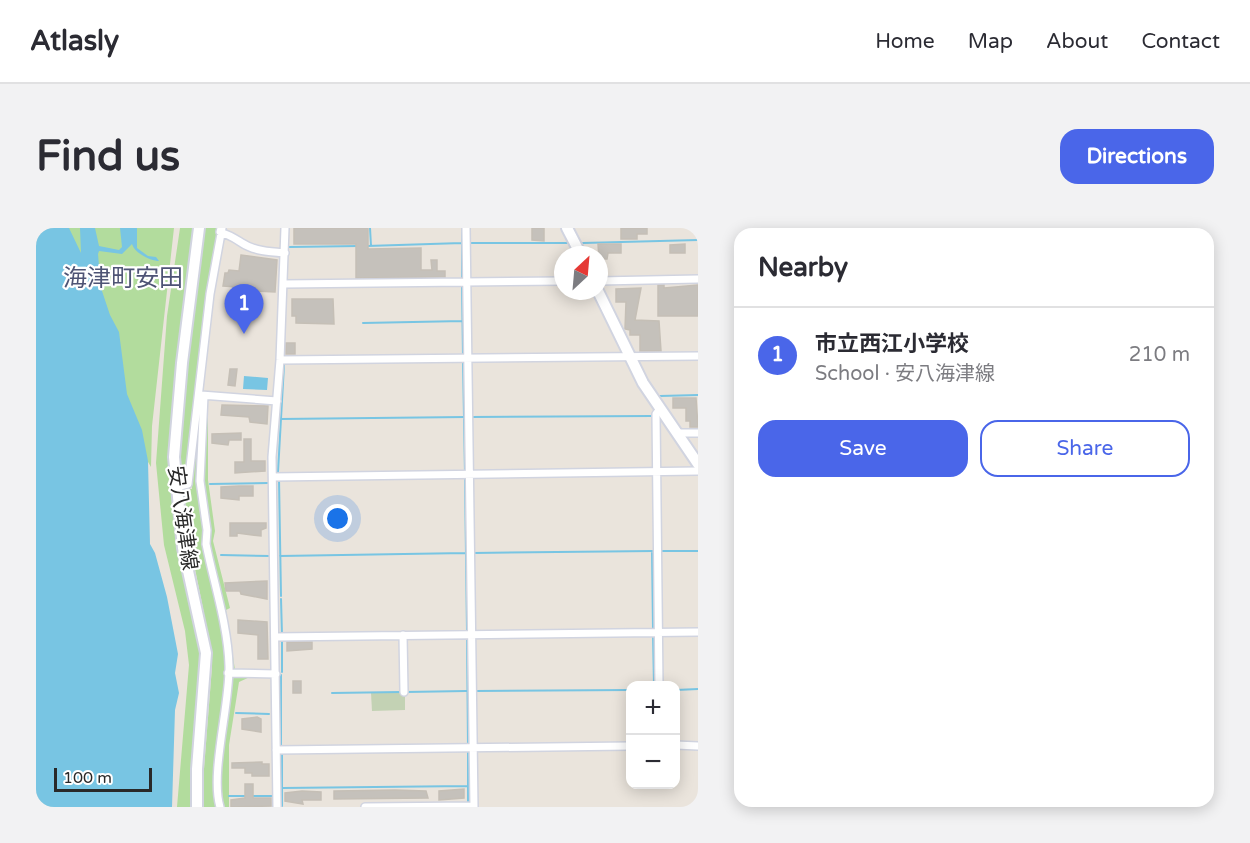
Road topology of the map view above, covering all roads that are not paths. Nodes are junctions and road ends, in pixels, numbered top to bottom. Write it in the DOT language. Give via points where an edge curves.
graph roads {
  1 [pos="199,228"];
  2 [pos="285,228"];
  3 [pos="466,228"];
  4 [pos="567,228"];
  5 [pos="221,229"];
  6 [pos="576,246"];
  7 [pos="285,253"];
  8 [pos="698,279"];
  9 [pos="554,281"];
  10 [pos="608,281"];
  11 [pos="466,282"];
  12 [pos="284,284"];
  13 [pos="602,300"];
  14 [pos="698,356"];
  15 [pos="630,357"];
  16 [pos="468,359"];
  17 [pos="280,360"];
  18 [pos="202,395"];
  19 [pos="277,401"];
  20 [pos="660,409"];
  21 [pos="677,433"];
  22 [pos="698,433"];
  23 [pos="698,464"];
  24 [pos="698,471"];
  25 [pos="656,472"];
  26 [pos="469,475"];
  27 [pos="273,477"];
  28 [pos="176,487"];
  29 [pos="658,632"];
  30 [pos="698,632"];
  31 [pos="471,634"];
  32 [pos="403,635"];
  33 [pos="275,637"];
  34 [pos="228,673"];
  35 [pos="276,674"];
  36 [pos="658,681"];
  37 [pos="404,692"];
  38 [pos="626,746"];
  39 [pos="680,746"];
  40 [pos="698,746"];
  41 [pos="473,749"];
  42 [pos="276,750"];
  43 [pos="474,806"];
  44 [pos="196,807"];
  45 [pos="220,807"];
  46 [pos="277,807"];
  47 [pos="365,807"];
  1 -- 28 [label="main road, 安八海津線" via="176,427"];
  2 -- 7 [label="street"];
  3 -- 11 [label="street"];
  4 -- 6 [label="main road"];
  5 -- 7 [label="street" via="258,250"];
  5 -- 18 [label="street" via="209,304"];
  7 -- 12 [label="street"];
  8 -- 10 [label="street"];
  9 -- 11 [label="street"];
  11 -- 12 [label="street"];
  11 -- 16 [label="street"];
  12 -- 17 [label="street"];
  13 -- 15 [label="main road"];
  14 -- 15 [label="street"];
  15 -- 16 [label="street"];
  15 -- 20 [label="main road"];
  16 -- 17 [label="street"];
  16 -- 26 [label="street"];
  17 -- 19 [label="street"];
  18 -- 19 [label="street"];
  18 -- 28 [label="street" via="188,484"];
  18 -- 34 [label="street" via="200,470 206,544 226,641"];
  19 -- 27 [label="street"];
  20 -- 21 [label="main road"];
  20 -- 25 [label="street" via="656,414"];
  21 -- 22 [label="street"];
  21 -- 23 [label="main road"];
  24 -- 25 [label="street"];
  25 -- 26 [label="street"];
  25 -- 29 [label="street"];
  26 -- 27 [label="street"];
  26 -- 31 [label="street"];
  27 -- 33 [label="street"];
  28 -- 44 [label="main road, 安八海津線" via="183,548 206,653"];
  29 -- 30 [label="street"];
  29 -- 31 [label="street"];
  29 -- 36 [label="street"];
  31 -- 32 [label="street"];
  31 -- 41 [label="street"];
  32 -- 33 [label="street"];
  32 -- 37 [label="street"];
  33 -- 35 [label="street"];
  34 -- 35 [label="street"];
  34 -- 45 [label="street" via="218,777"];
  35 -- 42 [label="street"];
  38 -- 41 [label="street"];
  39 -- 40 [label="street"];
  41 -- 42 [label="street"];
  41 -- 43 [label="street"];
  42 -- 46 [label="street"];
  43 -- 47 [label="street"];
}
